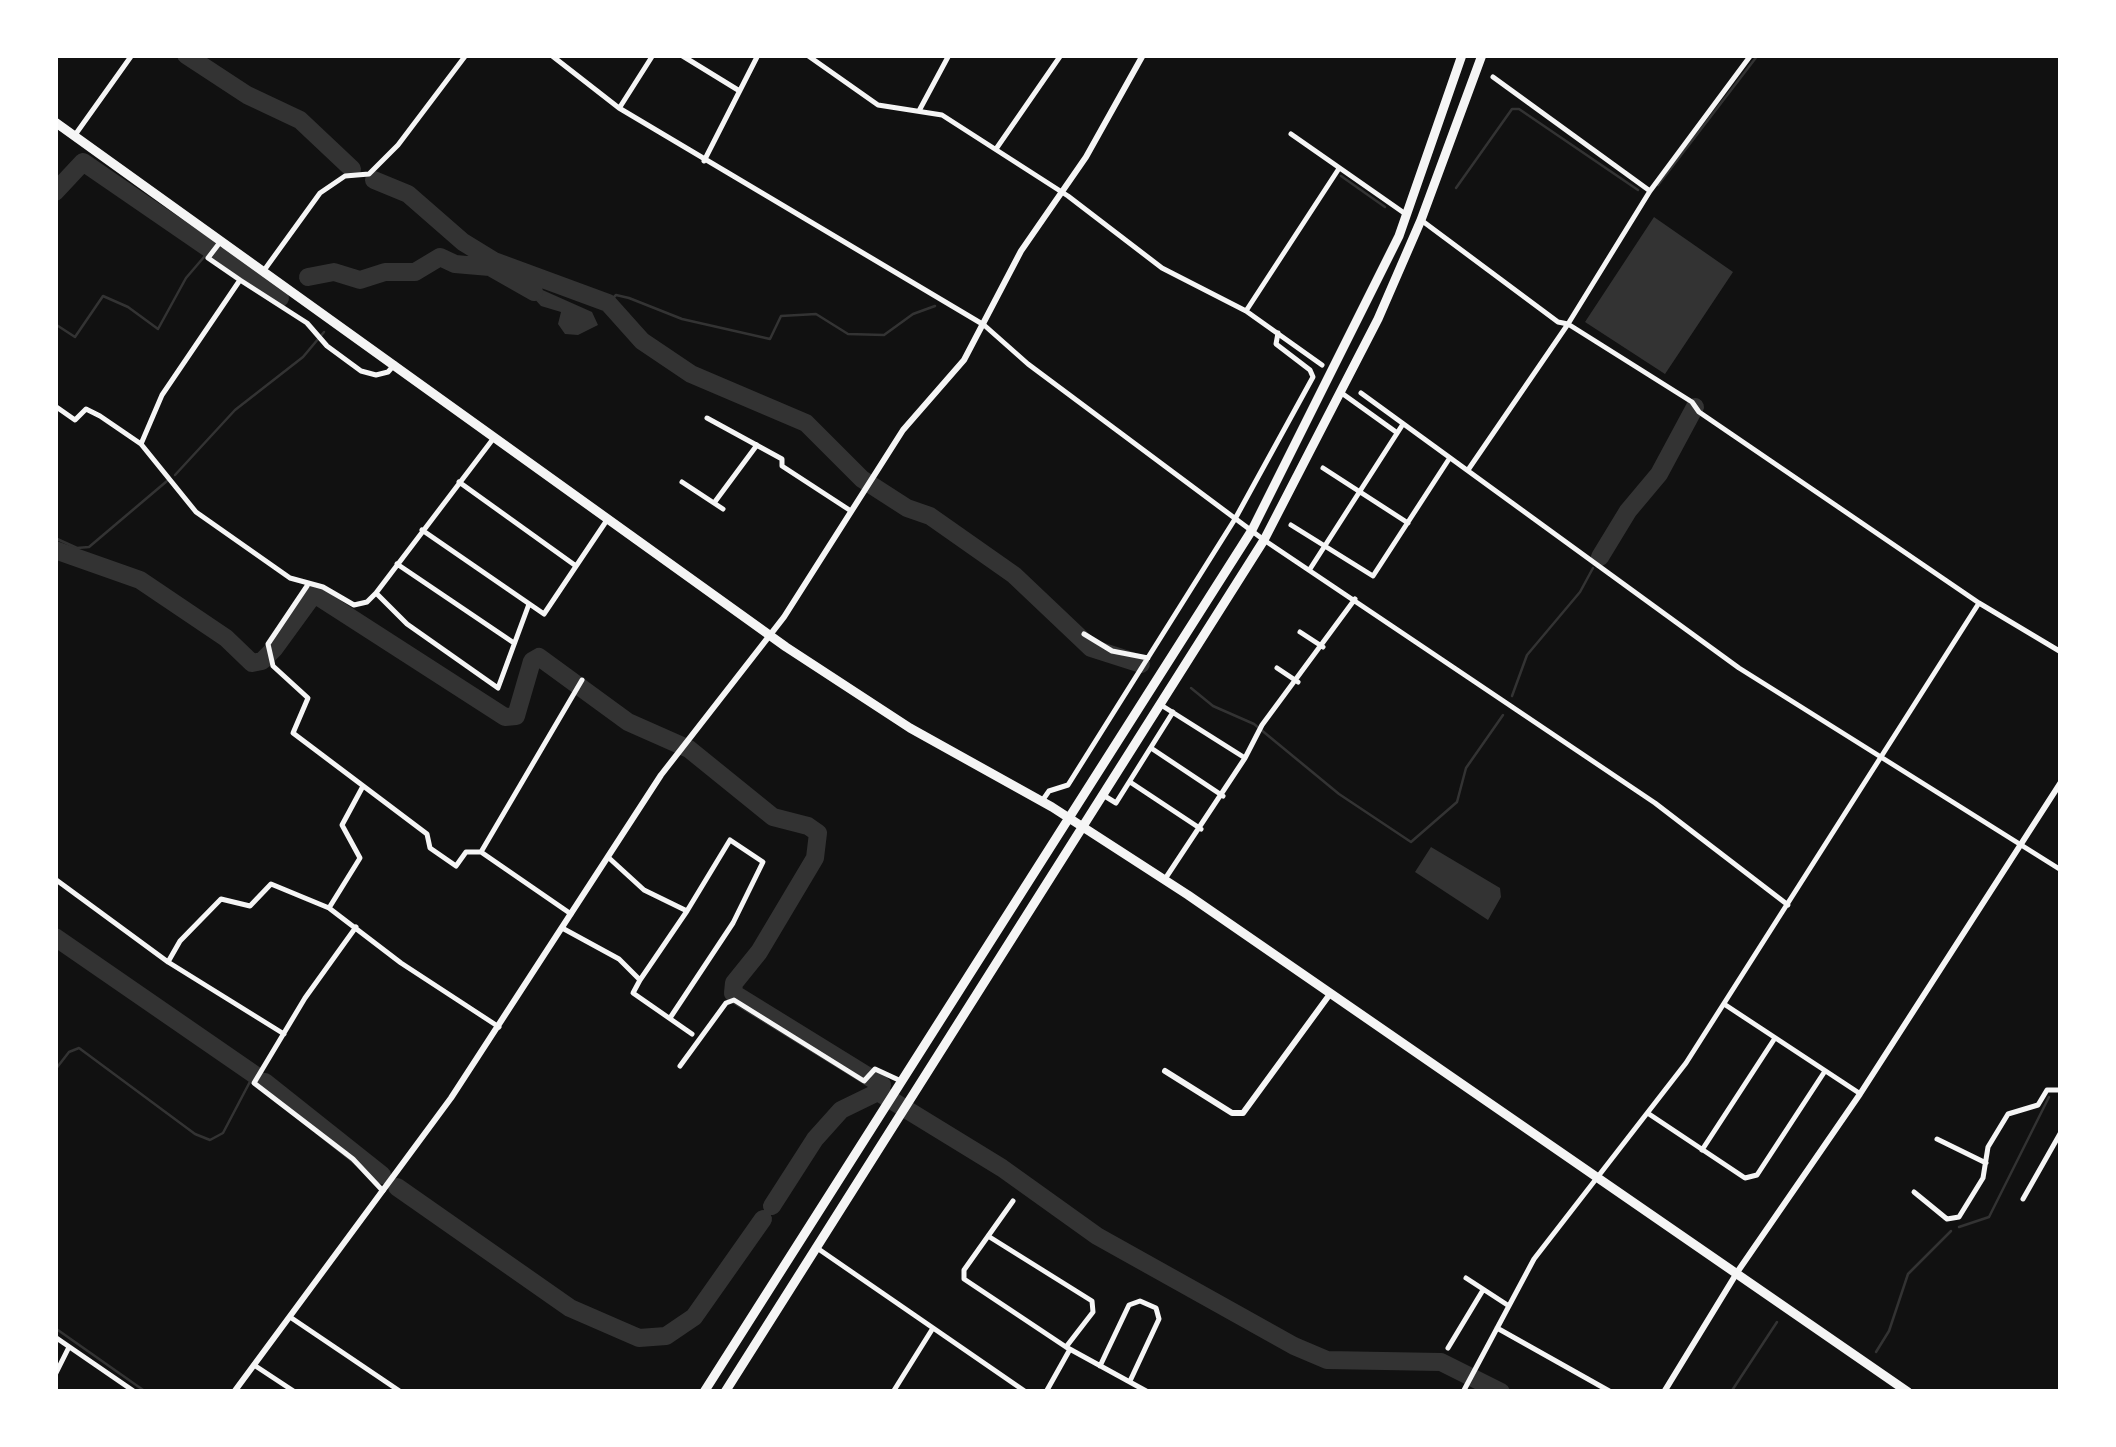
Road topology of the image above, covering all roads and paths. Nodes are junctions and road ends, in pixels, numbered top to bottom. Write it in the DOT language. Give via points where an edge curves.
graph roads {
  1 [pos="132,55"];
  2 [pos="466,55"];
  3 [pos="552,55"];
  4 [pos="654,55"];
  5 [pos="681,55"];
  6 [pos="758,55"];
  7 [pos="807,55"];
  8 [pos="949,55"];
  9 [pos="1061,55"];
  10 [pos="1143,55"];
  11 [pos="1462,55"];
  12 [pos="1482,55"];
  13 [pos="1751,55"];
  14 [pos="1493,76"];
  15 [pos="738,90"];
  16 [pos="619,108"];
  17 [pos="920,109"];
  18 [pos="55,122"];
  19 [pos="1291,134"];
  20 [pos="75,135"];
  21 [pos="996,150"];
  22 [pos="704,161"];
  23 [pos="1338,170"];
  24 [pos="1650,191"];
  25 [pos="1061,194"];
  26 [pos="1407,215"];
  27 [pos="1421,220"];
  28 [pos="222,238"];
  29 [pos="265,269"];
  30 [pos="240,280"];
  31 [pos="1246,310"];
  32 [pos="1568,324"];
  33 [pos="984,325"];
  34 [pos="1278,333"];
  35 [pos="396,362"];
  36 [pos="1322,365"];
  37 [pos="1361,393"];
  38 [pos="1343,394"];
  39 [pos="55,406"];
  40 [pos="707,418"];
  41 [pos="1403,424"];
  42 [pos="1396,432"];
  43 [pos="495,436"];
  44 [pos="141,444"];
  45 [pos="757,445"];
  46 [pos="1450,458"];
  47 [pos="1323,468"];
  48 [pos="1468,470"];
  49 [pos="459,482"];
  50 [pos="682,482"];
  51 [pos="1359,491"];
  52 [pos="714,503"];
  53 [pos="723,509"];
  54 [pos="851,511"];
  55 [pos="608,517"];
  56 [pos="1235,519"];
  57 [pos="1408,523"];
  58 [pos="1291,525"];
  59 [pos="422,530"];
  60 [pos="1252,530"];
  61 [pos="1264,540"];
  62 [pos="1324,546"];
  63 [pos="397,564"];
  64 [pos="576,566"];
  65 [pos="1310,568"];
  66 [pos="306,586"];
  67 [pos="376,594"];
  68 [pos="1355,599"];
  69 [pos="1979,602"];
  70 [pos="529,604"];
  71 [pos="1300,632"];
  72 [pos="1084,634"];
  73 [pos="770,635"];
  74 [pos="514,643"];
  75 [pos="1322,646"];
  76 [pos="2061,652"];
  77 [pos="1148,658"];
  78 [pos="1277,668"];
  79 [pos="582,680"];
  80 [pos="1298,682"];
  81 [pos="1161,705"];
  82 [pos="1173,712"];
  83 [pos="1151,748"];
  84 [pos="1882,757"];
  85 [pos="1245,758"];
  86 [pos="1130,782"];
  87 [pos="2061,782"];
  88 [pos="362,788"];
  89 [pos="1100,794"];
  90 [pos="1223,796"];
  91 [pos="1042,801"];
  92 [pos="1068,818"];
  93 [pos="1081,825"];
  94 [pos="1201,829"];
  95 [pos="2019,844"];
  96 [pos="481,852"];
  97 [pos="609,858"];
  98 [pos="2061,870"];
  99 [pos="55,879"];
  100 [pos="1163,881"];
  101 [pos="1788,905"];
  102 [pos="329,908"];
  103 [pos="687,911"];
  104 [pos="571,914"];
  105 [pos="356,927"];
  106 [pos="564,929"];
  107 [pos="168,962"];
  108 [pos="640,980"];
  109 [pos="1330,994"];
  110 [pos="1724,1004"];
  111 [pos="670,1018"];
  112 [pos="499,1027"];
  113 [pos="284,1034"];
  114 [pos="692,1034"];
  115 [pos="1776,1038"];
  116 [pos="680,1066"];
  117 [pos="1165,1071"];
  118 [pos="1826,1071"];
  119 [pos="900,1084"];
  120 [pos="2061,1090"];
  121 [pos="1860,1094"];
  122 [pos="1649,1114"];
  123 [pos="2061,1132"];
  124 [pos="1937,1140"];
  125 [pos="1702,1150"];
  126 [pos="1986,1163"];
  127 [pos="1599,1175"];
  128 [pos="383,1190"];
  129 [pos="1914,1192"];
  130 [pos="2023,1199"];
  131 [pos="1014,1201"];
  132 [pos="988,1236"];
  133 [pos="817,1248"];
  134 [pos="1738,1272"];
  135 [pos="1466,1278"];
  136 [pos="1483,1290"];
  137 [pos="1509,1306"];
  138 [pos="290,1317"];
  139 [pos="933,1328"];
  140 [pos="1497,1328"];
  141 [pos="55,1336"];
  142 [pos="70,1347"];
  143 [pos="1068,1348"];
  144 [pos="1448,1348"];
  145 [pos="254,1364"];
  146 [pos="1100,1366"];
  147 [pos="55,1375"];
  148 [pos="1130,1382"];
  149 [pos="1465,1389"];
  150 [pos="135,1392"];
  151 [pos="234,1392"];
  152 [pos="295,1392"];
  153 [pos="402,1392"];
  154 [pos="704,1392"];
  155 [pos="725,1392"];
  156 [pos="893,1392"];
  157 [pos="1026,1392"];
  158 [pos="1046,1392"];
  159 [pos="1148,1392"];
  160 [pos="1611,1392"];
  161 [pos="1664,1392"];
  162 [pos="1908,1392"];
  1 -- 20 [label="street"];
  2 -- 29 [label="street" via="387,157 369,174 345,176 320,193"];
  3 -- 16 [label="street"];
  4 -- 16 [label="street"];
  5 -- 15 [label="street"];
  6 -- 15 [label="street"];
  7 -- 17 [label="street" via="878,105"];
  8 -- 17 [label="street"];
  9 -- 21 [label="street"];
  10 -- 25 [label="street"];
  11 -- 26 [label="main road"];
  12 -- 27 [label="main road"];
  13 -- 24 [label="street"];
  14 -- 24 [label="street"];
  15 -- 22 [label="street"];
  16 -- 22 [label="street"];
  17 -- 21 [label="street" via="942,115"];
  18 -- 20 [label="main road"];
  19 -- 23 [label="street"];
  20 -- 28 [label="main road"];
  21 -- 25 [label="street"];
  22 -- 33 [label="street"];
  23 -- 26 [label="street"];
  23 -- 31 [label="street"];
  24 -- 32 [label="street"];
  25 -- 31 [label="street" via="1162,268"];
  25 -- 33 [label="street" via="1020,251"];
  26 -- 60 [label="main road"];
  27 -- 32 [label="street" via="1524,299"];
  27 -- 38 [label="main road"];
  28 -- 29 [label="main road"];
  28 -- 30 [label="street" via="208,258"];
  29 -- 35 [label="main road"];
  30 -- 35 [label="street" via="307,323 361,371 376,376"];
  30 -- 44 [label="street" via="162,395"];
  31 -- 34 [label="street"];
  32 -- 48 [label="street"];
  32 -- 69 [label="street"];
  33 -- 54 [label="street"];
  33 -- 56 [label="street"];
  34 -- 36 [label="street"];
  34 -- 56 [label="street" via="1276,344 1314,373"];
  35 -- 43 [label="main road"];
  37 -- 41 [label="street"];
  38 -- 42 [label="street"];
  38 -- 61 [label="main road"];
  39 -- 44 [label="street" via="75,420 86,409"];
  40 -- 45 [label="street"];
  41 -- 42 [label="street"];
  41 -- 46 [label="street"];
  42 -- 51 [label="street"];
  43 -- 49 [label="street"];
  43 -- 55 [label="main road"];
  44 -- 66 [label="street" via="196,512"];
  45 -- 52 [label="street"];
  45 -- 54 [label="street"];
  46 -- 48 [label="street"];
  46 -- 57 [label="street"];
  47 -- 51 [label="street"];
  48 -- 84 [label="street" via="1740,668"];
  49 -- 59 [label="street"];
  49 -- 64 [label="street"];
  50 -- 52 [label="street"];
  51 -- 57 [label="street"];
  51 -- 62 [label="street"];
  52 -- 53 [label="street"];
  54 -- 73 [label="street"];
  55 -- 64 [label="street"];
  55 -- 73 [label="main road"];
  56 -- 60 [label="street"];
  56 -- 77 [label="street"];
  57 -- 62 [label="street" via="1374,576"];
  58 -- 62 [label="street"];
  59 -- 63 [label="street"];
  59 -- 70 [label="street"];
  60 -- 61 [label="street"];
  60 -- 92 [label="main road"];
  61 -- 65 [label="street"];
  61 -- 81 [label="main road"];
  62 -- 65 [label="street"];
  63 -- 67 [label="street"];
  63 -- 74 [label="street"];
  64 -- 70 [label="street" via="545,614"];
  65 -- 68 [label="street"];
  66 -- 67 [label="street" via="354,605"];
  66 -- 88 [label="street" via="268,648 270,660 308,698 293,733"];
  67 -- 74 [label="street" via="498,688"];
  68 -- 75 [label="street"];
  68 -- 101 [label="street" via="1655,803"];
  69 -- 76 [label="street"];
  69 -- 84 [label="street"];
  70 -- 74 [label="street"];
  71 -- 75 [label="street"];
  72 -- 77 [label="street" via="1112,651"];
  73 -- 91 [label="main road" via="910,728"];
  73 -- 97 [label="street" via="682,744"];
  75 -- 80 [label="street"];
  77 -- 91 [label="street" via="1068,786"];
  78 -- 80 [label="street"];
  79 -- 96 [label="street"];
  80 -- 85 [label="street"];
  81 -- 82 [label="street"];
  81 -- 89 [label="main road"];
  82 -- 83 [label="street"];
  82 -- 85 [label="street"];
  83 -- 86 [label="street"];
  83 -- 90 [label="street"];
  84 -- 95 [label="street"];
  84 -- 101 [label="street"];
  85 -- 90 [label="street"];
  86 -- 89 [label="street" via="1116,803"];
  86 -- 94 [label="street"];
  87 -- 95 [label="street"];
  88 -- 96 [label="street" via="427,834 430,848 456,866 466,852"];
  88 -- 102 [label="street" via="342,825 360,858"];
  89 -- 93 [label="main road"];
  90 -- 94 [label="street"];
  91 -- 92 [label="main road"];
  92 -- 93 [label="main road"];
  92 -- 119 [label="main road"];
  93 -- 100 [label="main road"];
  93 -- 133 [label="main road"];
  94 -- 100 [label="street"];
  95 -- 98 [label="street"];
  95 -- 121 [label="street"];
  96 -- 104 [label="street"];
  97 -- 103 [label="street" via="644,890"];
  97 -- 104 [label="street"];
  99 -- 107 [label="street"];
  100 -- 109 [label="main road"];
  101 -- 110 [label="street"];
  102 -- 105 [label="street"];
  102 -- 107 [label="street" via="271,884 250,906 221,899"];
  103 -- 108 [label="street"];
  103 -- 111 [label="street" via="730,840 764,862"];
  104 -- 106 [label="street"];
  105 -- 112 [label="street"];
  105 -- 113 [label="street"];
  106 -- 108 [label="street" via="619,958"];
  106 -- 112 [label="street"];
  107 -- 113 [label="street"];
  108 -- 111 [label="street" via="633,993"];
  109 -- 117 [label="street" via="1242,1113"];
  109 -- 127 [label="main road"];
  110 -- 115 [label="street"];
  110 -- 122 [label="street"];
  111 -- 114 [label="street"];
  112 -- 128 [label="street"];
  113 -- 128 [label="street" via="254,1083"];
  115 -- 118 [label="street"];
  115 -- 125 [label="street"];
  116 -- 119 [label="street" via="734,1000 866,1080 875,1068"];
  118 -- 121 [label="street"];
  118 -- 125 [label="street" via="1757,1175 1745,1178"];
  119 -- 154 [label="main road"];
  120 -- 126 [label="street" via="2047,1090 2038,1106 2008,1114"];
  121 -- 134 [label="street"];
  122 -- 125 [label="street"];
  122 -- 127 [label="street"];
  123 -- 130 [label="street"];
  124 -- 126 [label="street"];
  126 -- 129 [label="street" via="1953,1220"];
  127 -- 134 [label="main road"];
  127 -- 137 [label="street" via="1541,1249"];
  128 -- 138 [label="street"];
  131 -- 132 [label="street"];
  132 -- 143 [label="street" via="964,1279"];
  132 -- 143 [label="street" via="1092,1302 1094,1312"];
  133 -- 139 [label="street"];
  133 -- 155 [label="main road"];
  134 -- 161 [label="street"];
  134 -- 162 [label="main road"];
  135 -- 136 [label="street"];
  136 -- 137 [label="street"];
  136 -- 144 [label="street"];
  137 -- 140 [label="street"];
  138 -- 145 [label="street"];
  138 -- 153 [label="street"];
  139 -- 156 [label="street"];
  139 -- 157 [label="street"];
  140 -- 149 [label="street"];
  140 -- 160 [label="street"];
  141 -- 142 [label="street"];
  142 -- 147 [label="street"];
  142 -- 150 [label="street"];
  143 -- 146 [label="street"];
  143 -- 158 [label="street"];
  145 -- 151 [label="street"];
  145 -- 152 [label="street"];
  146 -- 148 [label="street"];
  146 -- 148 [label="street" via="1129,1305 1140,1301 1156,1308 1160,1319"];
  148 -- 159 [label="street"];
}
